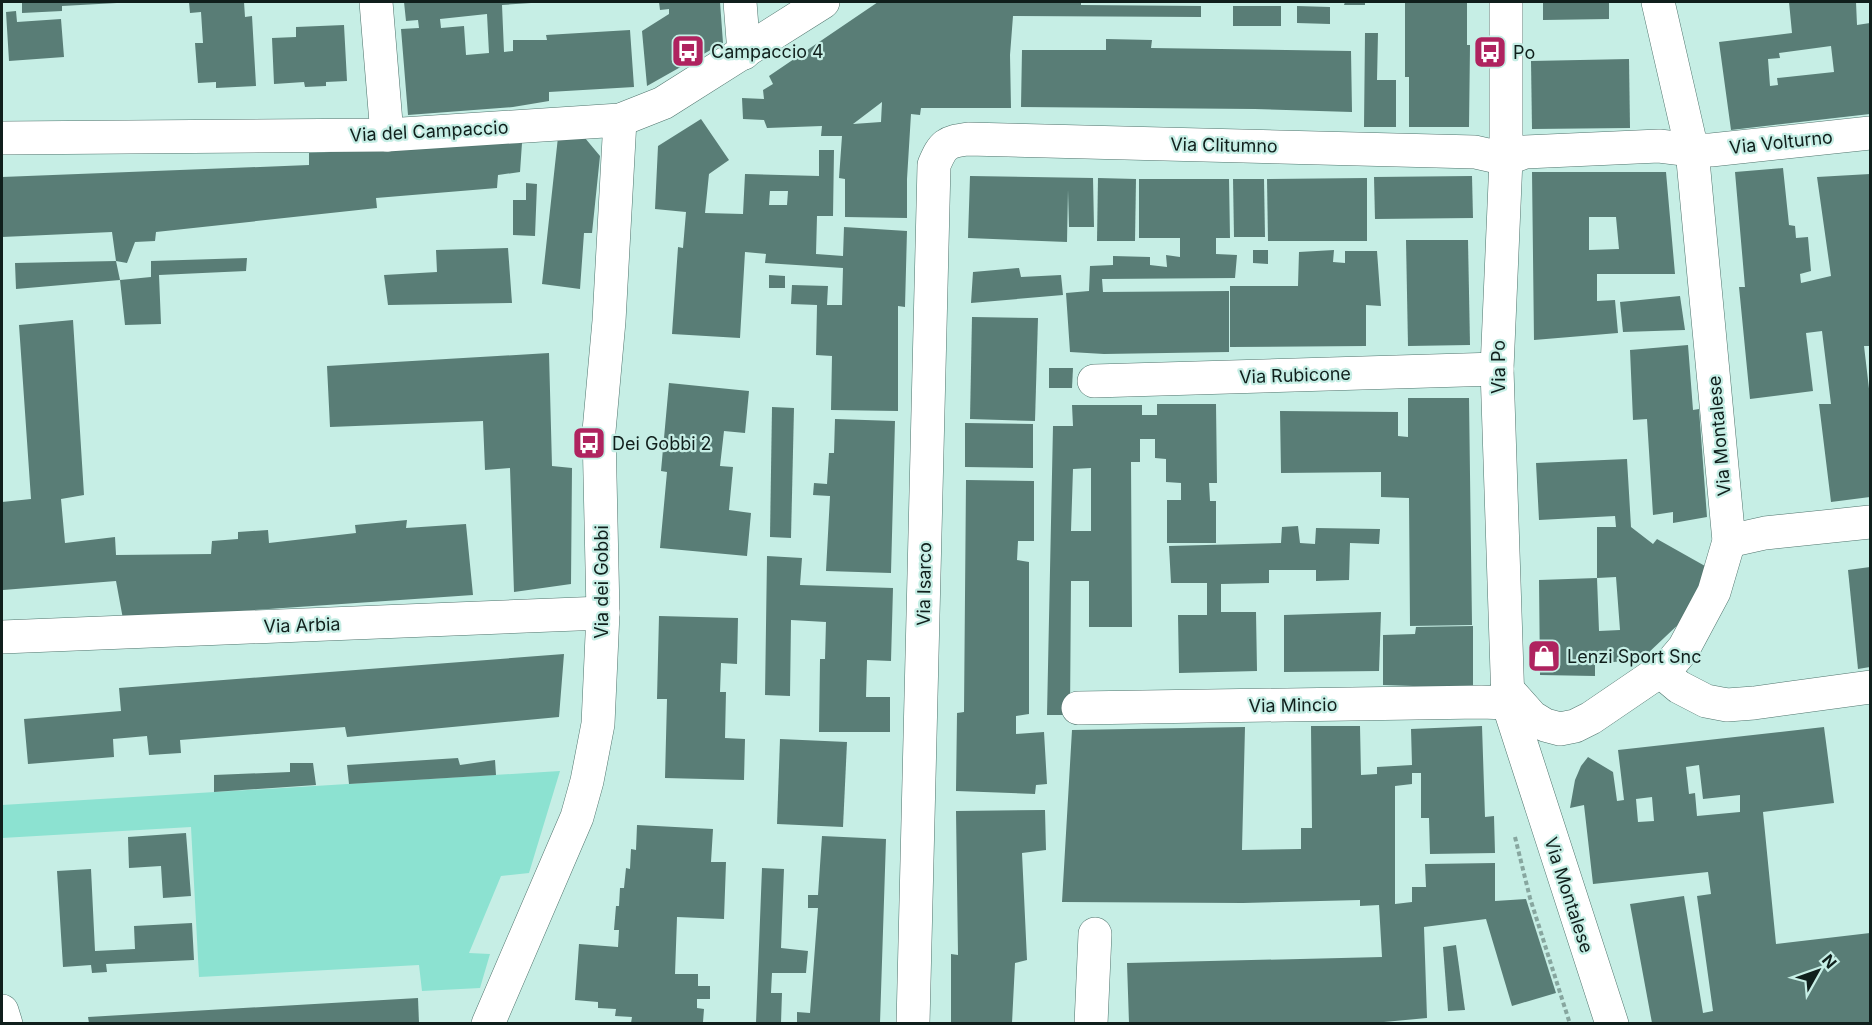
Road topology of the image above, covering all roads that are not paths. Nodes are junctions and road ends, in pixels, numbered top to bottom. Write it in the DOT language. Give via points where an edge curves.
graph roads {
  1 [pos="376,2"];
  2 [pos="740,2"];
  3 [pos="823,2"];
  4 [pos="1506,2"];
  5 [pos="1658,2"];
  6 [pos="744,53"];
  7 [pos="620,120"];
  8 [pos="1870,133"];
  9 [pos="387,135"];
  10 [pos="2,138"];
  11 [pos="943,147"];
  12 [pos="1692,150"];
  13 [pos="1506,159"];
  14 [pos="1497,369"];
  15 [pos="1094,381"];
  16 [pos="1870,522"];
  17 [pos="1729,541"];
  18 [pos="603,613"];
  19 [pos="2,638"];
  20 [pos="1660,671"];
  21 [pos="1870,687"];
  22 [pos="1078,708"];
  23 [pos="1510,708"];
  24 [pos="1095,934"];
  25 [pos="2,1011"];
  26 [pos="6,1023"];
  27 [pos="488,1023"];
  28 [pos="913,1023"];
  29 [pos="1091,1023"];
  30 [pos="1612,1023"];
  1 -- 9 [label="street"];
  2 -- 6 [label="street"];
  3 -- 6 [label="street, Via del Campaccio"];
  4 -- 13 [label="street, Via Po"];
  5 -- 12 [label="street, Via Montalese"];
  6 -- 7 [label="street, Via del Campaccio" via="663,103"];
  7 -- 9 [label="street, Via del Campaccio"];
  7 -- 18 [label="street, Via dei Gobbi" via="599,431"];
  8 -- 12 [label="street, Via Volturno"];
  9 -- 10 [label="street, Via del Campaccio"];
  11 -- 13 [label="street, Via Clitumno" via="968,139 1475,152"];
  11 -- 28 [label="street, Via Isarco" via="934,165"];
  12 -- 13 [label="street, Via Volturno" via="1659,146 1525,152"];
  12 -- 17 [label="street, Via Montalese"];
  13 -- 14 [label="street, Via Po"];
  14 -- 15 [label="street, Via Rubicone"];
  14 -- 23 [label="street, Via Po"];
  16 -- 17 [label="street" via="1765,532"];
  17 -- 20 [label="street, Via Montalese" via="1714,591 1684,648"];
  18 -- 19 [label="street, Via Arbia"];
  18 -- 27 [label="street, Via dei Gobbi" via="598,724 577,817"];
  20 -- 21 [label="street" via="1679,687 1706,701 1727,705"];
  20 -- 23 [label="street, Via Montalese" via="1575,726 1560,729 1545,725"];
  22 -- 23 [label="street, Via Mincio" via="1481,702"];
  23 -- 30 [label="street, Via Montalese"];
  24 -- 29 [label="street"];
  25 -- 26 [label="street"];
}
